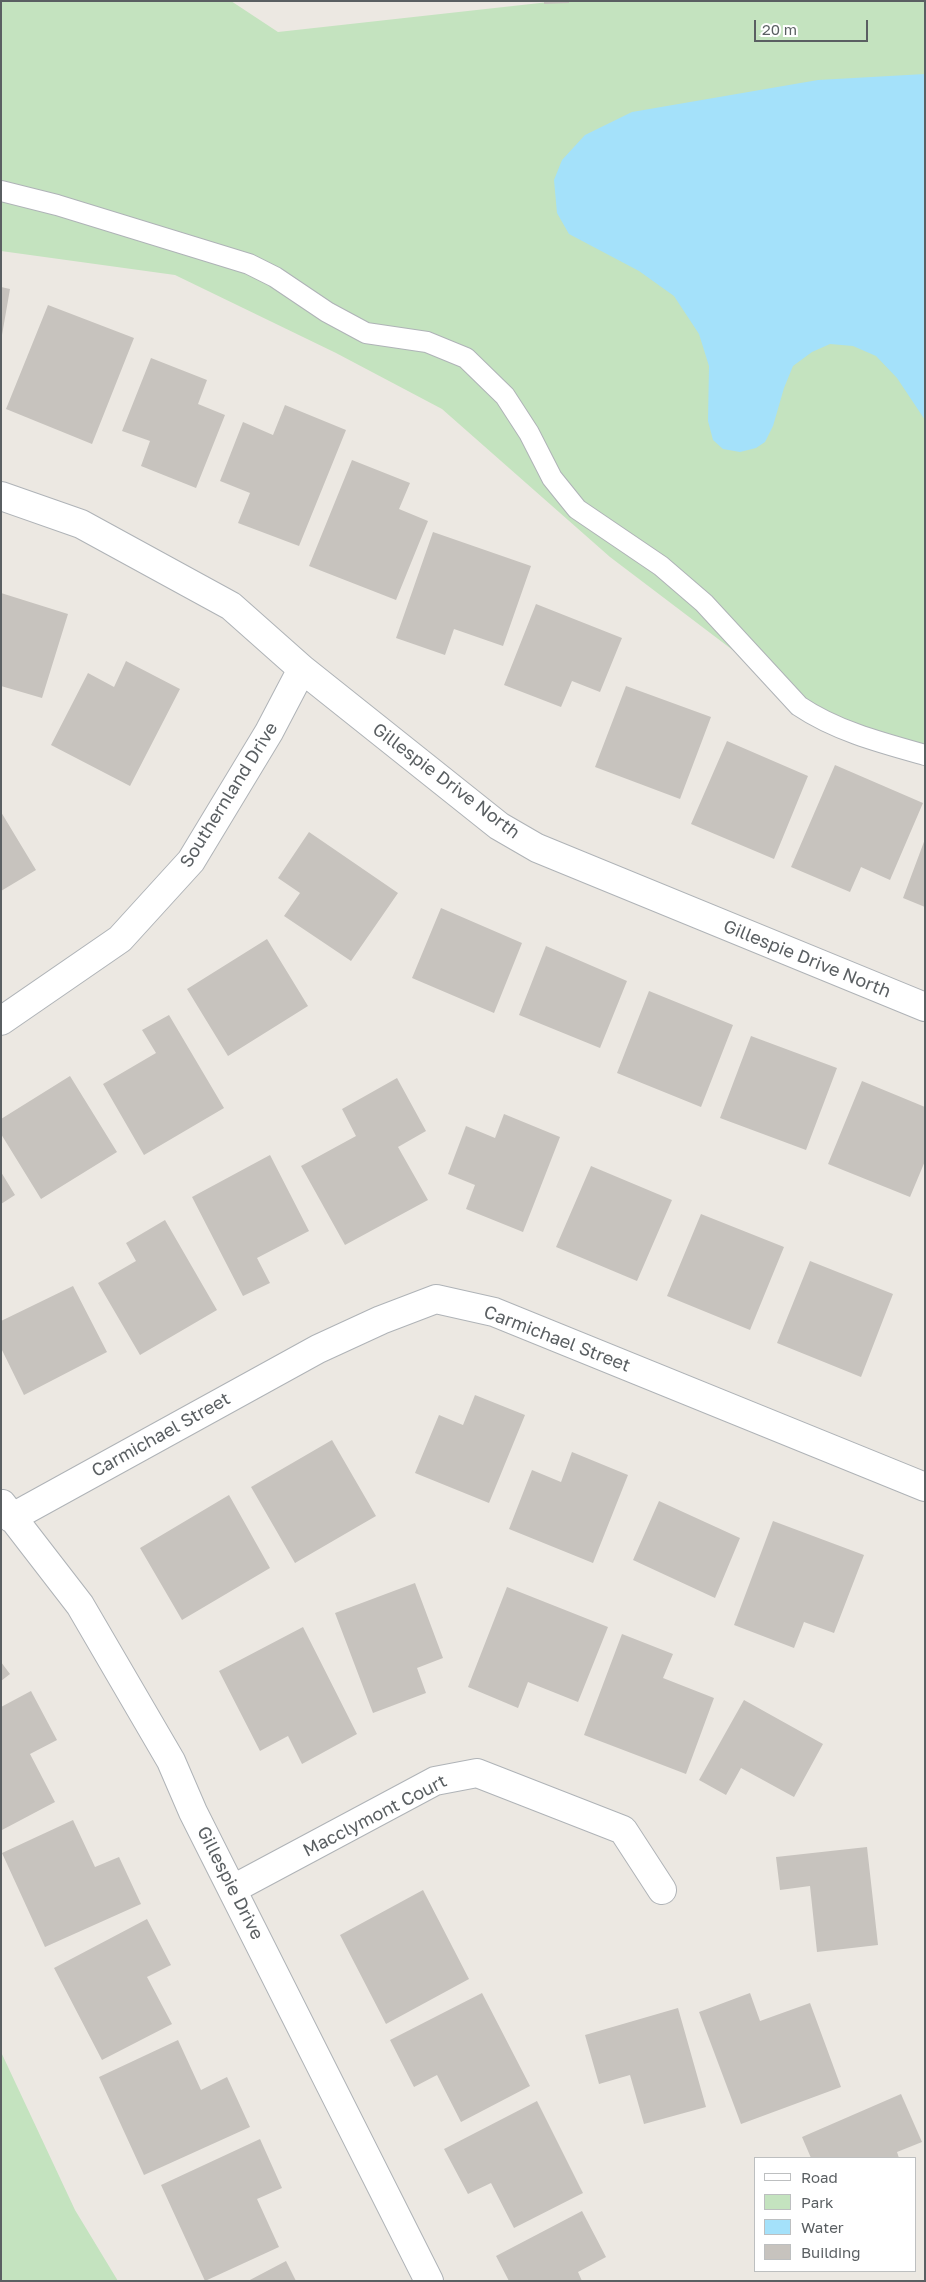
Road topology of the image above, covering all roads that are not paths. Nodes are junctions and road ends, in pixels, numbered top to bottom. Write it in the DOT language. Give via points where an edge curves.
graph roads {
  1 [pos="1,191"];
  2 [pos="1,496"];
  3 [pos="302,669"];
  4 [pos="925,755"];
  5 [pos="925,1007"];
  6 [pos="1,1021"];
  7 [pos="925,1487"];
  8 [pos="6,1511"];
  9 [pos="233,1889"];
  10 [pos="662,1890"];
  11 [pos="429,2281"];
  1 -- 4 [label="lane" via="249,264 366,333 427,342 466,358 505,396 552,478 577,508 660,566 704,603 799,706 841,728"];
  2 -- 3 [label="street, Gillespie Drive North" via="81,524 231,606"];
  3 -- 5 [label="street, Gillespie Drive North" via="500,826 537,848"];
  3 -- 6 [label="street, Southernland Drive" via="269,732 191,861 120,938"];
  7 -- 8 [label="street, Carmichael Street" via="494,1312 436,1299 318,1349"];
  8 -- 9 [label="street, Gillespie Drive" via="80,1605 171,1761"];
  9 -- 10 [label="street, Macclymont Court" via="435,1782 476,1773 623,1830"];
  9 -- 11 [label="street, Gillespie Drive"];
}
